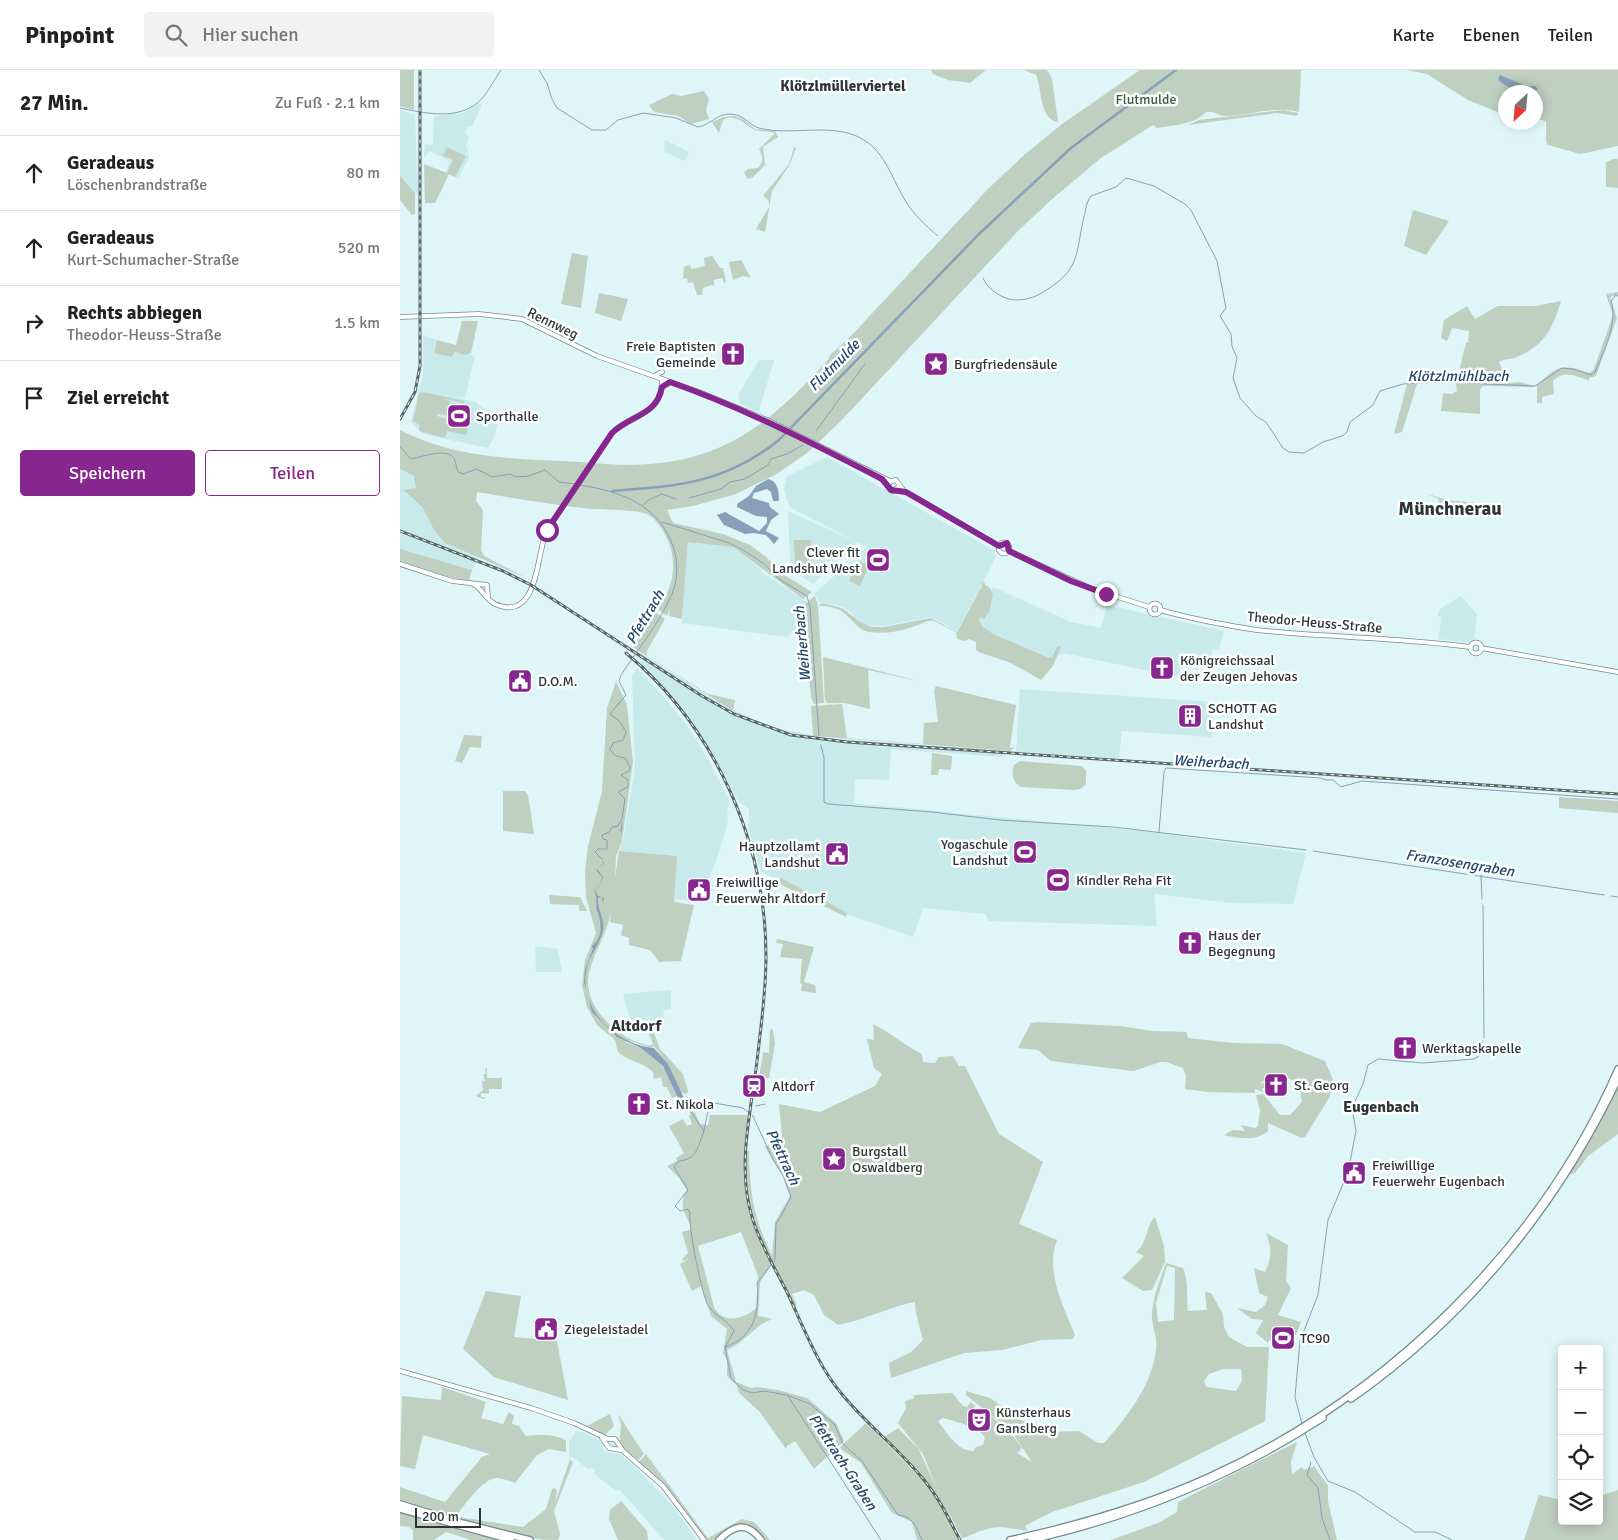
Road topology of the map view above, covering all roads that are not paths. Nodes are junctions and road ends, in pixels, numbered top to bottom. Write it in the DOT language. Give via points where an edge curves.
graph roads {
  1 [pos="400,317"];
  2 [pos="662,372"];
  3 [pos="654,376"];
  4 [pos="662,379"];
  5 [pos="670,382"];
  6 [pos="662,387"];
  7 [pos="889,483"];
  8 [pos="897,488"];
  9 [pos="999,546"];
  10 [pos="1009,551"];
  11 [pos="400,564"];
  12 [pos="473,584"];
  13 [pos="487,585"];
  14 [pos="484,592"];
  15 [pos="489,600"];
  16 [pos="1149,607"];
  17 [pos="1160,610"];
  18 [pos="1470,647"];
  19 [pos="1481,648"];
  20 [pos="1618,672"];
  21 [pos="1618,1069"];
  22 [pos="1618,1078"];
  23 [pos="400,1371"];
  24 [pos="1322,1417"];
  25 [pos="607,1440"];
  26 [pos="616,1446"];
  27 [pos="1275,1446"];
  28 [pos="400,1504"];
  29 [pos="400,1509"];
  30 [pos="759,1539"];
  31 [pos="511,1540"];
  32 [pos="530,1540"];
  33 [pos="704,1540"];
  34 [pos="718,1540"];
  35 [pos="1010,1540"];
  36 [pos="1032,1540"];
  1 -- 3 [label="main road, Rennweg" via="479,314 517,318 594,355"];
  2 -- 3 [label="main road"];
  3 -- 4 [label="main road, Rennweg"];
  4 -- 5 [label="main road, Theodor-Heuss-Straße"];
  4 -- 6 [label="main road"];
  5 -- 6 [label="main road"];
  5 -- 7 [label="main road, Theodor-Heuss-Straße" via="768,420"];
  6 -- 15 [label="main road" via="651,409 618,428 592,461 544,537 538,573 526,597 518,604 505,606"];
  7 -- 8 [label="main road, Theodor-Heuss-Straße" via="891,490"];
  7 -- 8 [label="main road, Theodor-Heuss-Straße" via="896,480"];
  8 -- 9 [label="main road, Theodor-Heuss-Straße"];
  9 -- 10 [label="main road, Theodor-Heuss-Straße" via="1001,553"];
  9 -- 10 [label="main road, Theodor-Heuss-Straße" via="1007,543"];
  10 -- 16 [label="main road, Theodor-Heuss-Straße" via="1090,588"];
  11 -- 12 [label="main road"];
  12 -- 13 [label="main road"];
  12 -- 14 [label="main road"];
  13 -- 14 [label="main road"];
  13 -- 15 [label="main road"];
  14 -- 15 [label="main road"];
  16 -- 17 [label="main road, Theodor-Heuss-Straße" via="1153,614"];
  16 -- 17 [label="main road, Theodor-Heuss-Straße" via="1156,603"];
  17 -- 18 [label="main road, Theodor-Heuss-Straße" via="1216,624 1259,630"];
  18 -- 19 [label="main road" via="1476,642"];
  18 -- 19 [label="main road" via="1475,653"];
  19 -- 20 [label="main road"];
  21 -- 24 [label="highway" via="1566,1166 1498,1258 1412,1346"];
  22 -- 24 [label="highway" via="1566,1173 1493,1270 1463,1303 1384,1375"];
  23 -- 25 [label="main road" via="554,1415"];
  24 -- 27 [label="highway"];
  25 -- 26 [label="main road" via="615,1439"];
  25 -- 26 [label="main road" via="608,1447"];
  26 -- 33 [label="main road" via="662,1486"];
  27 -- 35 [label="highway" via="1138,1505"];
  27 -- 36 [label="highway" via="1219,1477 1168,1499"];
  28 -- 32 [label="highway" via="462,1524"];
  29 -- 31 [label="highway"];
  30 -- 34 [label="highway" via="751,1529 741,1527"];
}
